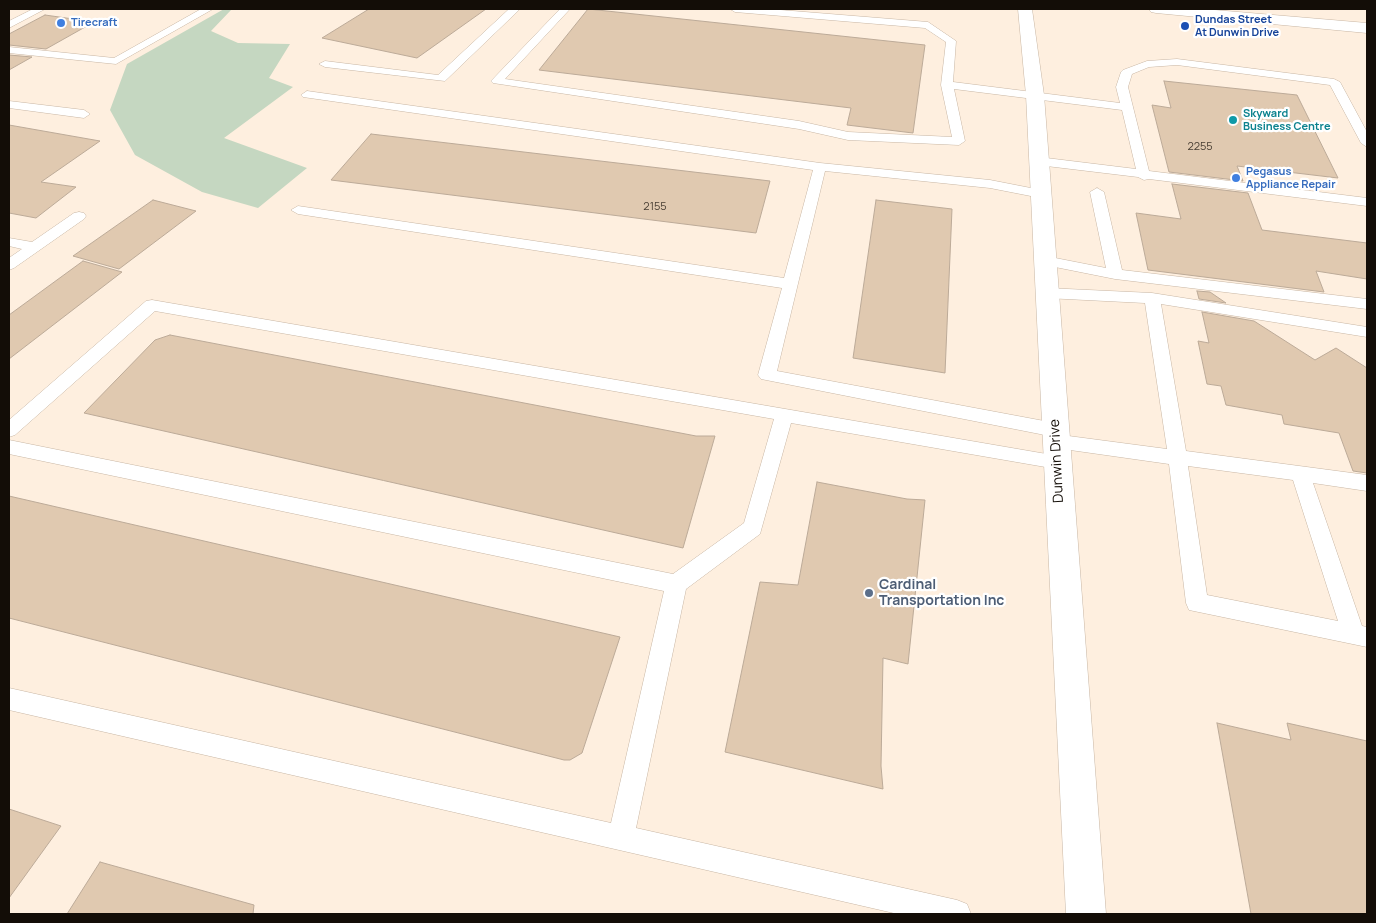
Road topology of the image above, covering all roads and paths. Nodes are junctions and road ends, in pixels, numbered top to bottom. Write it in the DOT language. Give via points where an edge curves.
graph roads {
  1 [pos="40,9"];
  2 [pos="208,9"];
  3 [pos="515,9"];
  4 [pos="565,9"];
  5 [pos="735,9"];
  6 [pos="1025,9"];
  7 [pos="1156,9"];
  8 [pos="9,25"];
  9 [pos="1367,28"];
  10 [pos="9,50"];
  11 [pos="325,64"];
  12 [pos="947,85"];
  13 [pos="307,95"];
  14 [pos="1035,95"];
  15 [pos="9,104"];
  16 [pos="1127,107"];
  17 [pos="84,114"];
  18 [pos="1367,143"];
  19 [pos="1038,161"];
  20 [pos="820,167"];
  21 [pos="1144,176"];
  22 [pos="1098,192"];
  23 [pos="1041,194"];
  24 [pos="1367,202"];
  25 [pos="298,210"];
  26 [pos="79,216"];
  27 [pos="9,242"];
  28 [pos="36,247"];
  29 [pos="1046,261"];
  30 [pos="9,265"];
  31 [pos="1116,274"];
  32 [pos="790,284"];
  33 [pos="1046,293"];
  34 [pos="1152,298"];
  35 [pos="1367,304"];
  36 [pos="1367,332"];
  37 [pos="784,414"];
  38 [pos="9,430"];
  39 [pos="1056,445"];
  40 [pos="9,447"];
  41 [pos="1178,458"];
  42 [pos="1300,474"];
  43 [pos="1367,483"];
  44 [pos="676,584"];
  45 [pos="1360,636"];
  46 [pos="9,699"];
  47 [pos="621,837"];
  48 [pos="957,914"];
  49 [pos="1086,914"];
  1 -- 8 [label="lane"];
  2 -- 10 [label="lane" via="116,60"];
  3 -- 11 [label="lane" via="441,79"];
  4 -- 12 [label="lane" via="498,81 799,125 848,136 958,142"];
  5 -- 12 [label="lane" via="928,25 952,41"];
  6 -- 14 [label="street, Dunwin Drive"];
  7 -- 9 [label="street"];
  12 -- 14 [label="lane"];
  13 -- 20 [label="lane"];
  14 -- 16 [label="lane"];
  14 -- 19 [label="street, Dunwin Drive"];
  15 -- 17 [label="lane"];
  16 -- 18 [label="lane" via="1122,87 1127,72 1147,64 1177,62 1334,82"];
  16 -- 21 [label="lane"];
  19 -- 21 [label="lane"];
  19 -- 23 [label="street, Dunwin Drive"];
  20 -- 23 [label="lane" via="990,184"];
  20 -- 32 [label="lane"];
  21 -- 24 [label="lane"];
  22 -- 31 [label="lane"];
  23 -- 29 [label="street, Dunwin Drive"];
  25 -- 32 [label="lane"];
  26 -- 28 [label="lane"];
  27 -- 28 [label="lane"];
  28 -- 30 [label="lane"];
  29 -- 31 [label="lane"];
  29 -- 33 [label="street, Dunwin Drive"];
  31 -- 35 [label="lane"];
  32 -- 39 [label="lane" via="767,376"];
  33 -- 34 [label="lane"];
  33 -- 39 [label="street, Dunwin Drive"];
  34 -- 36 [label="lane"];
  34 -- 41 [label="lane"];
  37 -- 38 [label="lane" via="152,305"];
  37 -- 39 [label="lane"];
  37 -- 44 [label="lane" via="753,528"];
  39 -- 41 [label="lane"];
  39 -- 49 [label="street, Dunwin Drive"];
  40 -- 44 [label="lane"];
  41 -- 42 [label="lane"];
  41 -- 45 [label="lane" via="1197,603"];
  42 -- 43 [label="lane"];
  42 -- 45 [label="lane"];
  44 -- 47 [label="lane"];
  46 -- 47 [label="lane"];
  47 -- 48 [label="lane"];
}
